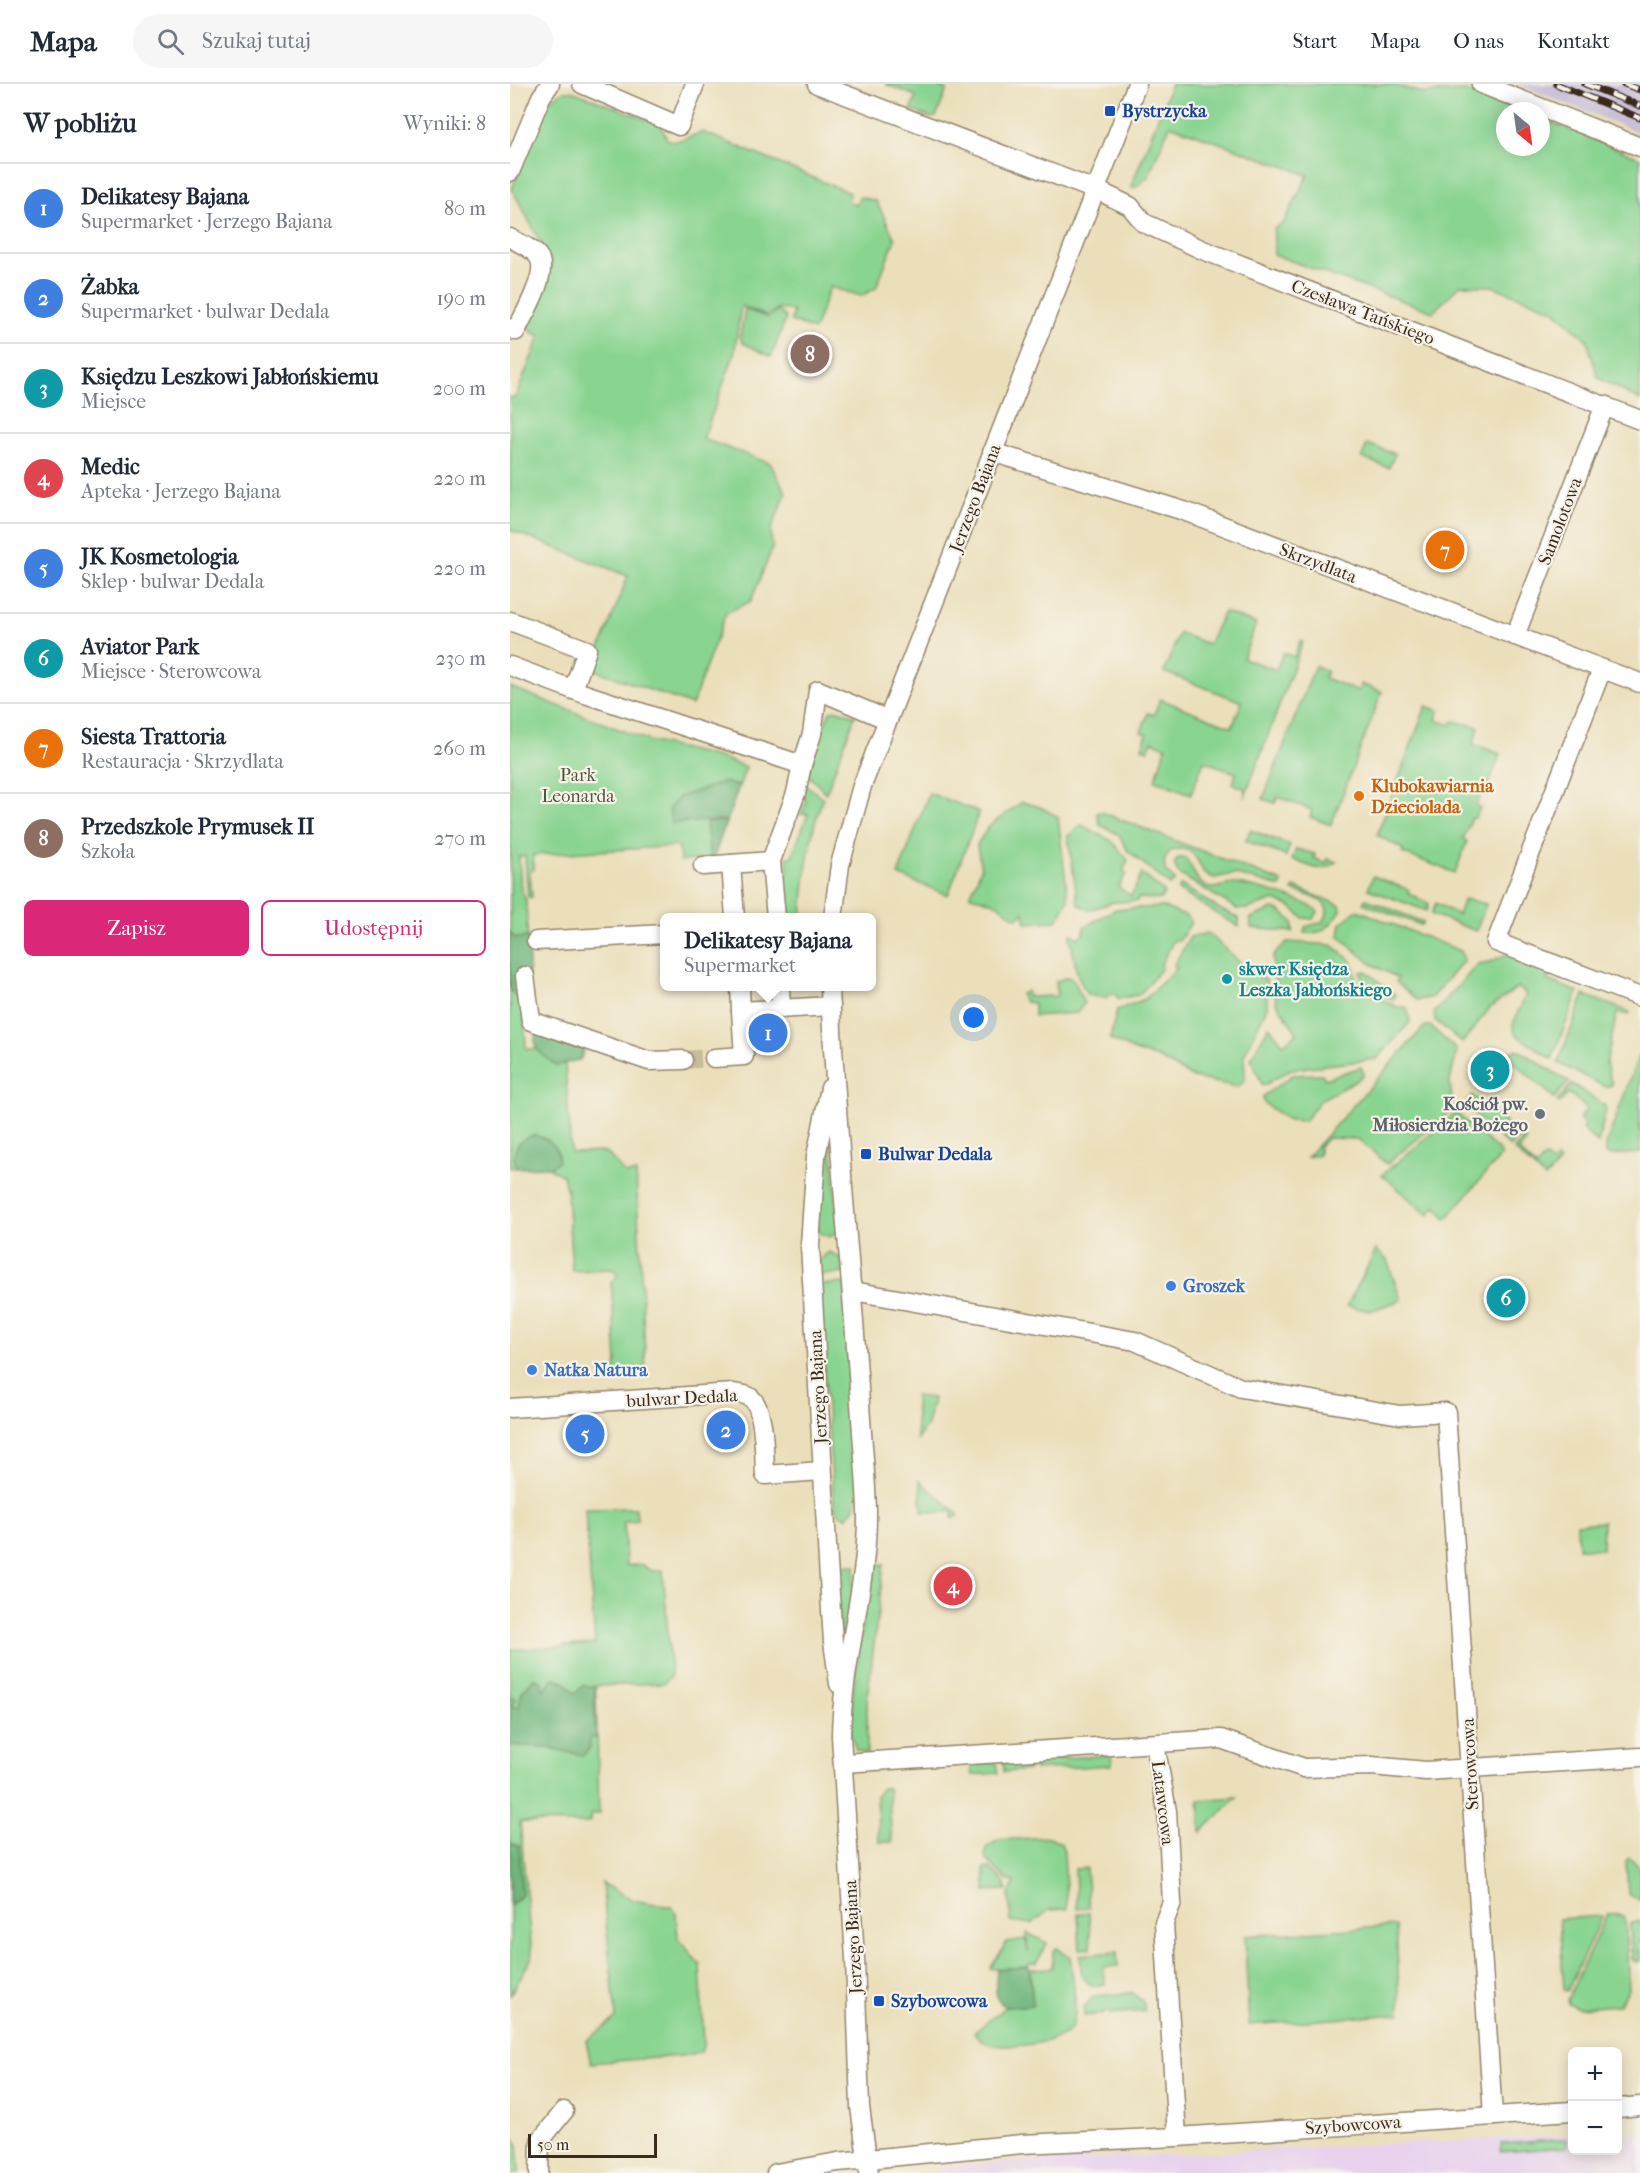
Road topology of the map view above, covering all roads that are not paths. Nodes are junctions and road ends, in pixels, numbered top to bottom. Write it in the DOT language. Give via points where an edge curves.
graph roads {
  1 [pos="550,84"];
  2 [pos="582,84"];
  3 [pos="695,84"];
  4 [pos="818,84"];
  5 [pos="1137,84"];
  6 [pos="1481,84"];
  7 [pos="1640,147"];
  8 [pos="510,172"];
  9 [pos="1095,189"];
  10 [pos="510,238"];
  11 [pos="510,328"];
  12 [pos="1605,405"];
  13 [pos="1640,420"];
  14 [pos="992,452"];
  15 [pos="510,621"];
  16 [pos="1515,636"];
  17 [pos="510,666"];
  18 [pos="1602,669"];
  19 [pos="1640,683"];
  20 [pos="573,690"];
  21 [pos="888,720"];
  22 [pos="802,765"];
  23 [pos="771,861"];
  24 [pos="731,864"];
  25 [pos="703,866"];
  26 [pos="735,913"];
  27 [pos="776,913"];
  28 [pos="834,913"];
  29 [pos="660,934"];
  30 [pos="536,941"];
  31 [pos="525,976"];
  32 [pos="740,991"];
  33 [pos="780,991"];
  34 [pos="830,991"];
  35 [pos="1640,997"];
  36 [pos="831,1006"];
  37 [pos="781,1008"];
  38 [pos="741,1011"];
  39 [pos="714,1058"];
  40 [pos="683,1060"];
  41 [pos="833,1074"];
  42 [pos="853,1291"];
  43 [pos="510,1408"];
  44 [pos="822,1471"];
  45 [pos="842,1700"];
  46 [pos="1155,1744"];
  47 [pos="1640,1757"];
  48 [pos="843,1763"];
  49 [pos="1471,1767"];
  50 [pos="1640,2106"];
  51 [pos="1622,2108"];
  52 [pos="564,2111"];
  53 [pos="1568,2111"];
  54 [pos="1493,2116"];
  55 [pos="1177,2137"];
  56 [pos="868,2166"];
  57 [pos="539,2173"];
  58 [pos="776,2173"];
  1 -- 8 [label="street"];
  2 -- 3 [label="street" via="679,126"];
  4 -- 9 [label="street, Czesława Tańskiego"];
  5 -- 9 [label="street, Jerzego Bajana"];
  6 -- 7 [label="street"];
  9 -- 12 [label="street, Czesława Tańskiego" via="1130,206 1144,223 1203,250"];
  9 -- 14 [label="street, Jerzego Bajana"];
  10 -- 11 [label="street" via="536,254 541,261 541,276 516,331"];
  12 -- 13 [label="street, Czesława Tańskiego"];
  12 -- 16 [label="street, Samolotowa"];
  14 -- 16 [label="street, Skrzydlata" via="1070,479 1150,499"];
  14 -- 21 [label="street, Jerzego Bajana"];
  15 -- 20 [label="street" via="587,650"];
  16 -- 18 [label="street, Skrzydlata"];
  17 -- 20 [label="street"];
  18 -- 19 [label="street, Skrzydlata"];
  18 -- 35 [label="street" via="1496,942"];
  20 -- 22 [label="street"];
  21 -- 22 [label="street" via="818,690 812,734"];
  21 -- 28 [label="street, Jerzego Bajana" via="851,819"];
  22 -- 23 [label="street"];
  23 -- 24 [label="street"];
  23 -- 27 [label="street"];
  24 -- 25 [label="street"];
  24 -- 26 [label="street"];
  29 -- 30 [label="street"];
  31 -- 40 [label="street" via="531,1021 649,1061"];
  32 -- 38 [label="street"];
  33 -- 37 [label="street"];
  34 -- 36 [label="street, Jerzego Bajana"];
  36 -- 37 [label="street"];
  36 -- 41 [label="street, Jerzego Bajana"];
  37 -- 38 [label="street"];
  38 -- 39 [label="street" via="744,1056"];
  41 -- 42 [label="street, Jerzego Bajana"];
  41 -- 44 [label="street, Jerzego Bajana" via="816,1156 811,1211"];
  42 -- 45 [label="street, Jerzego Bajana" via="866,1534"];
  42 -- 49 [label="street, Sterowcowa" via="1135,1341 1241,1388 1400,1415 1446,1412"];
  43 -- 44 [label="street, bulwar Dedala" via="733,1393 748,1396 756,1403 761,1418 765,1475"];
  44 -- 45 [label="street, Jerzego Bajana" via="833,1642"];
  45 -- 48 [label="street, Jerzego Bajana"];
  46 -- 48 [label="street, Latawcowa"];
  46 -- 49 [label="street" via="1221,1739 1304,1768 1372,1766 1426,1771"];
  46 -- 55 [label="street, Latawcowa" via="1167,1811 1171,1880 1172,1902 1164,1923"];
  47 -- 49 [label="street"];
  48 -- 56 [label="street, Jerzego Bajana" via="860,2107"];
  49 -- 54 [label="street, Sterowcowa"];
  50 -- 51 [label="street"];
  52 -- 57 [label="street" via="540,2141"];
  53 -- 54 [label="street, Szybowcowa"];
  54 -- 55 [label="street, Szybowcowa"];
  55 -- 56 [label="street, Szybowcowa" via="1022,2144"];
  56 -- 58 [label="street, Szybowcowa" via="809,2165"];
}
